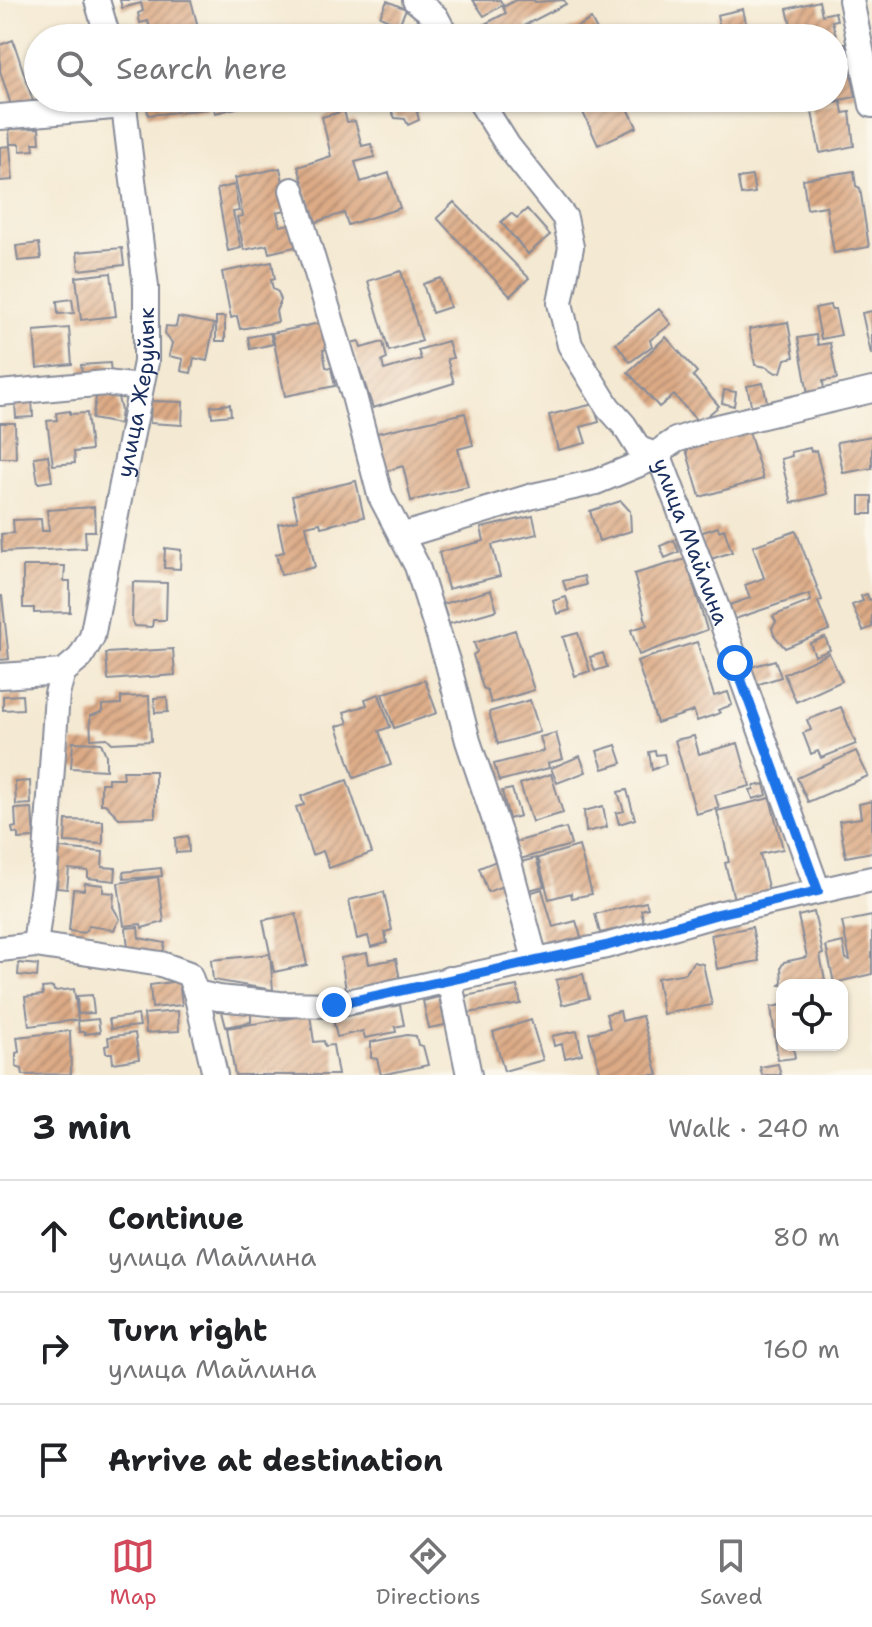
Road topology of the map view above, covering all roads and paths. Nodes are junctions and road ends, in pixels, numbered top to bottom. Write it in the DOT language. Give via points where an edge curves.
graph roads {
  1 [pos="97,0"];
  2 [pos="415,0"];
  3 [pos="851,0"];
  4 [pos="104,24"];
  5 [pos="440,24"];
  6 [pos="872,105"];
  7 [pos="41,112"];
  8 [pos="125,112"];
  9 [pos="487,112"];
  10 [pos="0,117"];
  11 [pos="292,190"];
  12 [pos="139,387"];
  13 [pos="872,390"];
  14 [pos="0,393"];
  15 [pos="659,456"];
  16 [pos="401,536"];
  17 [pos="63,672"];
  18 [pos="0,676"];
  19 [pos="872,879"];
  20 [pos="818,891"];
  21 [pos="35,945"];
  22 [pos="0,949"];
  23 [pos="535,959"];
  24 [pos="449,979"];
  25 [pos="196,993"];
  26 [pos="215,1075"];
  27 [pos="469,1075"];
  1 -- 4 [label="street"];
  2 -- 5 [label="street"];
  3 -- 6 [label="street"];
  7 -- 10 [label="street"];
  8 -- 12 [label="street, улица Жеруйык" via="146,287 146,362"];
  9 -- 15 [label="street, улица Майлина" via="565,218 571,247 560,303 570,345 639,449"];
  11 -- 16 [label="street" via="380,495"];
  12 -- 14 [label="street" via="106,383"];
  12 -- 17 [label="street, улица Жеруйык" via="92,637 80,658"];
  13 -- 15 [label="street" via="709,429 676,440"];
  15 -- 16 [label="street" via="596,482"];
  15 -- 20 [label="street, улица Майлина"];
  16 -- 23 [label="street" via="417,566"];
  17 -- 18 [label="street"];
  17 -- 21 [label="street"];
  19 -- 20 [label="street"];
  20 -- 23 [label="street"];
  21 -- 22 [label="street"];
  21 -- 25 [label="street" via="161,964 189,974"];
  23 -- 24 [label="street"];
  24 -- 25 [label="street" via="334,1005"];
  24 -- 27 [label="street"];
  25 -- 26 [label="street"];
}
